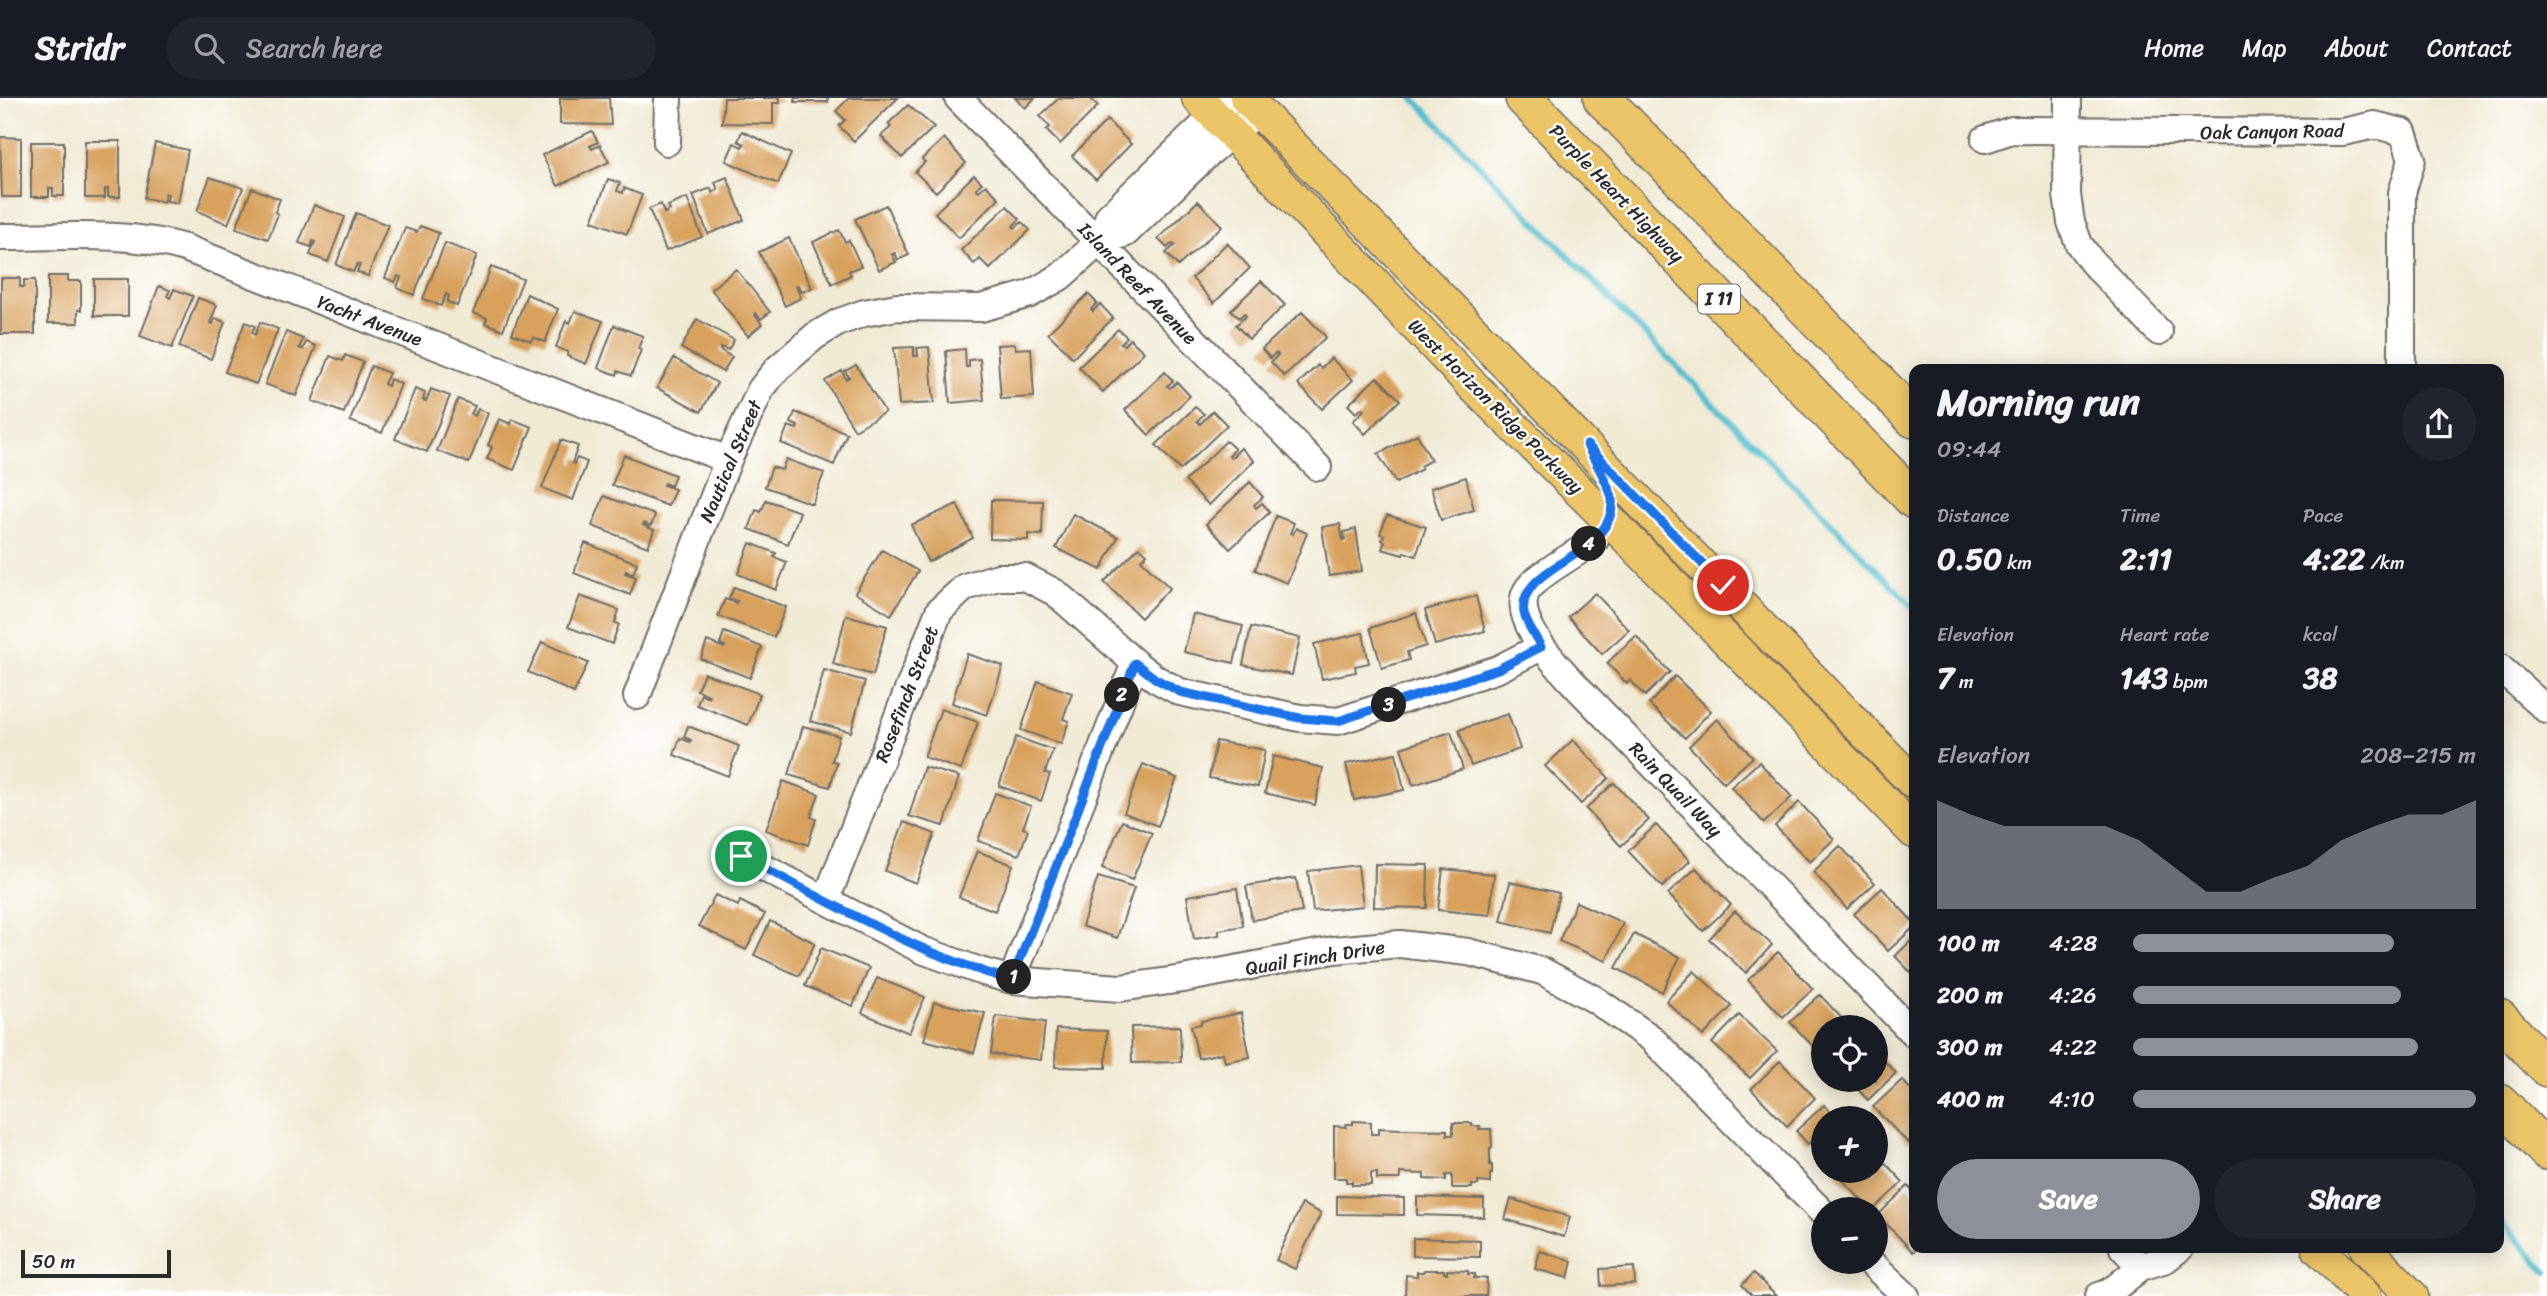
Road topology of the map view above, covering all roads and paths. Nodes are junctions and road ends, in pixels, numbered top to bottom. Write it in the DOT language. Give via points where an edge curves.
graph roads {
  1 [pos="668,98"];
  2 [pos="958,98"];
  3 [pos="1524,98"];
  4 [pos="1602,98"];
  5 [pos="2068,98"];
  6 [pos="1230,109"];
  7 [pos="2068,131"];
  8 [pos="1985,139"];
  9 [pos="667,142"];
  10 [pos="0,237"];
  11 [pos="1098,243"];
  12 [pos="2159,332"];
  13 [pos="2402,364"];
  14 [pos="1909,414"];
  15 [pos="1587,445"];
  16 [pos="728,460"];
  17 [pos="1318,467"];
  18 [pos="1909,495"];
  19 [pos="1602,530"];
  20 [pos="1541,647"];
  21 [pos="1135,663"];
  22 [pos="2504,671"];
  23 [pos="637,696"];
  24 [pos="2547,710"];
  25 [pos="1909,778"];
  26 [pos="1909,827"];
  27 [pos="741,856"];
  28 [pos="826,900"];
  29 [pos="1012,980"];
  30 [pos="2504,1023"];
  31 [pos="1909,1029"];
  32 [pos="2547,1068"];
  33 [pos="2504,1107"];
  34 [pos="2547,1151"];
  35 [pos="1811,1201"];
  36 [pos="2174,1253"];
  37 [pos="2323,1253"];
  38 [pos="2352,1253"];
  39 [pos="2371,1253"];
  40 [pos="2137,1254"];
  41 [pos="1883,1274"];
  42 [pos="2404,1287"];
  43 [pos="1906,1296"];
  44 [pos="2099,1296"];
  45 [pos="2365,1296"];
  1 -- 9 [label="street"];
  2 -- 11 [label="street, Island Reef Avenue"];
  3 -- 18 [label="highway, Purple Heart Highway / I 11"];
  4 -- 14 [label="highway"];
  5 -- 7 [label="street"];
  6 -- 11 [label="street, Nautical Street" via="1109,216"];
  6 -- 15 [label="main road, West Horizon Ridge Parkway"];
  6 -- 19 [label="main road, West Horizon Ridge Parkway"];
  7 -- 8 [label="street" via="2012,130"];
  7 -- 12 [label="street" via="2067,195 2079,244"];
  7 -- 13 [label="street, Oak Canyon Road" via="2343,132 2375,125 2403,132 2412,159 2402,193"];
  10 -- 16 [label="street, Yacht Avenue" via="130,237 185,248"];
  11 -- 16 [label="street, Nautical Street" via="1060,277 1030,294 981,307 897,306 839,322 815,336 761,389"];
  11 -- 17 [label="street, Island Reef Avenue"];
  15 -- 19 [label="main road" via="1612,500"];
  15 -- 25 [label="main road, West Horizon Ridge Parkway"];
  16 -- 23 [label="street, Nautical Street"];
  19 -- 20 [label="street, Rain Quail Way" via="1531,586 1524,598 1524,615"];
  19 -- 26 [label="main road, West Horizon Ridge Parkway" via="1635,546"];
  20 -- 21 [label="street, Rosefinch Street" via="1498,669 1338,721 1300,718 1180,692"];
  20 -- 31 [label="street, Rain Quail Way"];
  21 -- 28 [label="street, Rosefinch Street" via="1056,593 1025,578 998,578 965,587 939,611"];
  21 -- 29 [label="street"];
  22 -- 24 [label="street"];
  27 -- 28 [label="street, Quail Finch Drive"];
  28 -- 29 [label="street, Quail Finch Drive" via="922,950"];
  29 -- 35 [label="street, Quail Finch Drive" via="1120,988 1334,950 1400,944 1468,952 1542,971 1651,1038"];
  30 -- 32 [label="highway"];
  33 -- 34 [label="highway"];
  36 -- 40 [label="street" via="2166,1259"];
  37 -- 45 [label="main road"];
  38 -- 42 [label="main road"];
  39 -- 42 [label="main road"];
  40 -- 44 [label="street" via="2110,1292"];
  41 -- 43 [label="street"];
}
